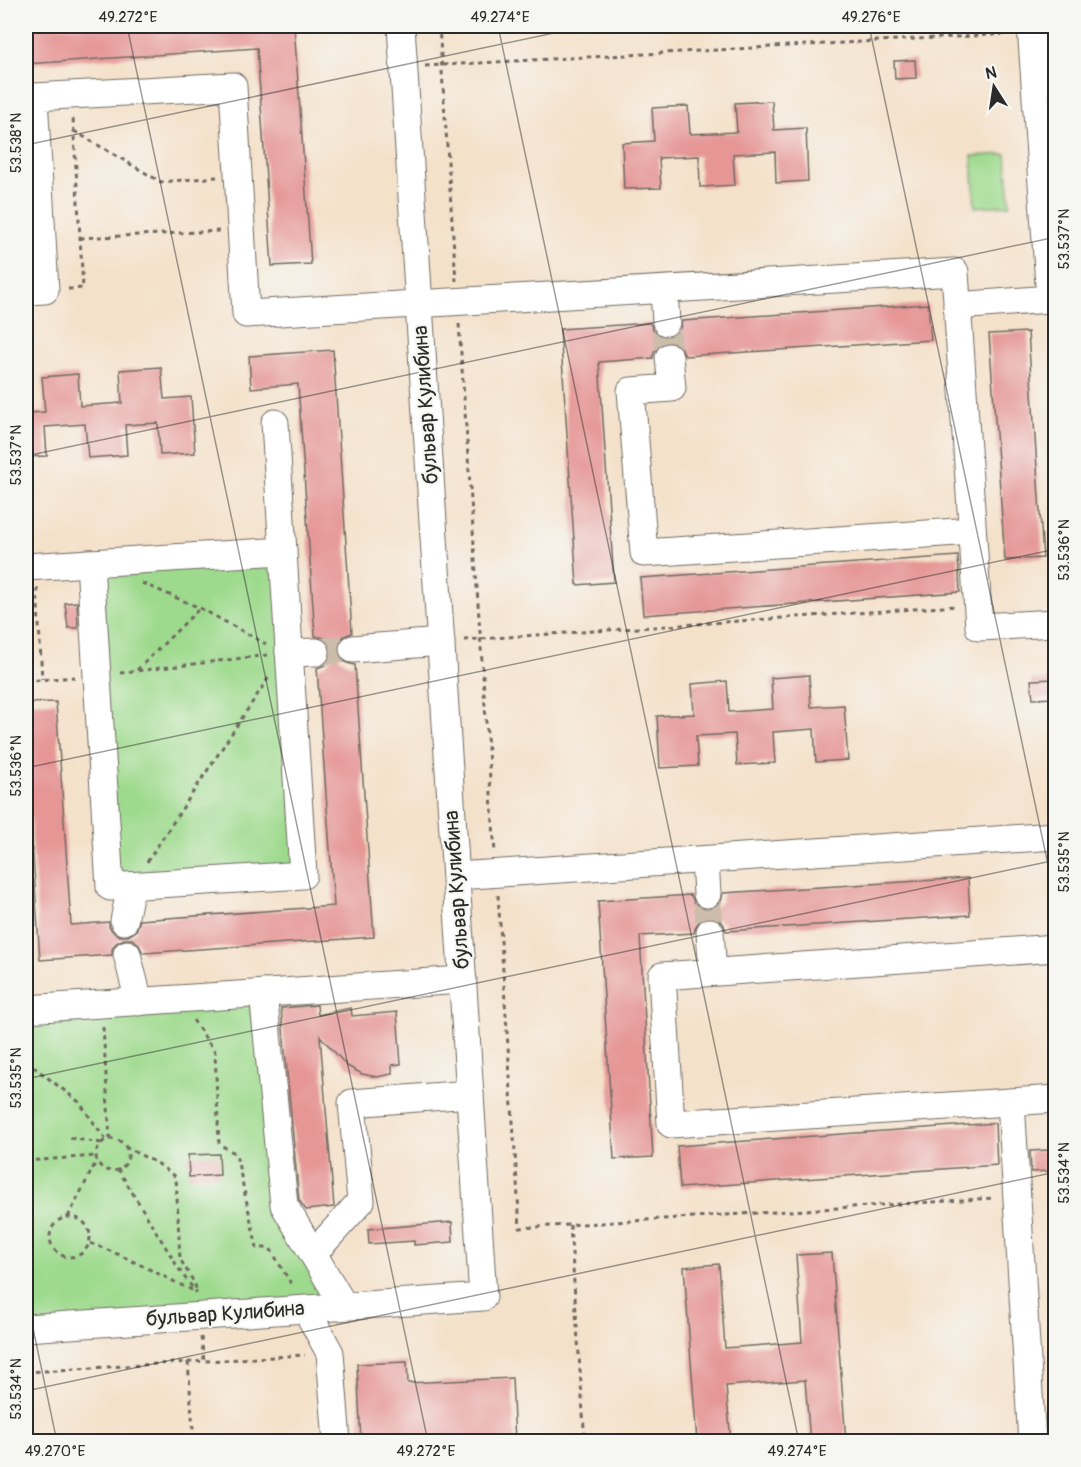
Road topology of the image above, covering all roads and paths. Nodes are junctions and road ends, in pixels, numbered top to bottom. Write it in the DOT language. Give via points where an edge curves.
graph roads {
  1 [pos="402,26"];
  2 [pos="439,26"];
  3 [pos="1031,29"];
  4 [pos="441,65"];
  5 [pos="404,68"];
  6 [pos="72,95"];
  7 [pos="74,131"];
  8 [pos="238,175"];
  9 [pos="241,230"];
  10 [pos="80,238"];
  11 [pos="83,288"];
  12 [pos="664,290"];
  13 [pos="26,291"];
  14 [pos="457,303"];
  15 [pos="419,304"];
  16 [pos="957,306"];
  17 [pos="666,322"];
  18 [pos="669,357"];
  19 [pos="275,423"];
  20 [pos="972,531"];
  21 [pos="283,551"];
  22 [pos="122,562"];
  23 [pos="90,563"];
  24 [pos="31,575"];
  25 [pos="978,605"];
  26 [pos="200,608"];
  27 [pos="1056,623"];
  28 [pos="480,638"];
  29 [pos="441,642"];
  30 [pos="353,649"];
  31 [pos="316,652"];
  32 [pos="286,653"];
  33 [pos="136,671"];
  34 [pos="97,676"];
  35 [pos="42,680"];
  36 [pos="26,681"];
  37 [pos="1056,836"];
  38 [pos="705,860"];
  39 [pos="496,873"];
  40 [pos="456,876"];
  41 [pos="131,886"];
  42 [pos="707,894"];
  43 [pos="124,921"];
  44 [pos="710,932"];
  45 [pos="1056,948"];
  46 [pos="127,954"];
  47 [pos="713,972"];
  48 [pos="463,980"];
  49 [pos="263,993"];
  50 [pos="177,999"];
  51 [pos="139,1002"];
  52 [pos="101,1004"];
  53 [pos="26,1009"];
  54 [pos="26,1061"];
  55 [pos="470,1094"];
  56 [pos="1056,1100"];
  57 [pos="1011,1102"];
  58 [pos="70,1138"];
  59 [pos="108,1140"];
  60 [pos="101,1143"];
  61 [pos="125,1147"];
  62 [pos="96,1158"];
  63 [pos="26,1161"];
  64 [pos="118,1169"];
  65 [pos="1017,1197"];
  66 [pos="68,1217"];
  67 [pos="570,1226"];
  68 [pos="90,1243"];
  69 [pos="313,1254"];
  70 [pos="197,1304"];
  71 [pos="344,1306"];
  72 [pos="306,1309"];
  73 [pos="26,1328"];
  74 [pos="330,1353"];
  75 [pos="204,1361"];
  76 [pos="188,1362"];
  77 [pos="26,1372"];
  78 [pos="194,1442"];
  79 [pos="337,1442"];
  80 [pos="585,1442"];
  81 [pos="1032,1442"];
  1 -- 5 [label="street, бульвар Кулибина"];
  2 -- 4 [label="path"];
  3 -- 4 [label="path"];
  3 -- 16 [label="street" via="1050,299"];
  4 -- 5 [label="path"];
  4 -- 14 [label="path"];
  5 -- 15 [label="street, бульвар Кулибина"];
  6 -- 7 [label="path"];
  6 -- 8 [label="street" via="233,86"];
  6 -- 13 [label="street" via="34,97 45,290"];
  7 -- 8 [label="path" via="161,182"];
  7 -- 10 [label="path"];
  8 -- 9 [label="street"];
  9 -- 10 [label="path"];
  9 -- 15 [label="street" via="246,314"];
  10 -- 11 [label="path"];
  12 -- 14 [label="street"];
  12 -- 16 [label="street" via="955,272"];
  12 -- 17 [label="street"];
  14 -- 15 [label="street"];
  14 -- 28 [label="path"];
  15 -- 29 [label="street, бульвар Кулибина"];
  16 -- 20 [label="street"];
  18 -- 20 [label="street" via="672,388 631,391 644,553"];
  19 -- 21 [label="street"];
  20 -- 25 [label="street"];
  21 -- 22 [label="street"];
  21 -- 32 [label="street"];
  22 -- 23 [label="street"];
  22 -- 26 [label="path" via="128,577"];
  23 -- 24 [label="street"];
  23 -- 34 [label="street"];
  24 -- 35 [label="path"];
  25 -- 27 [label="street" via="979,627"];
  25 -- 28 [label="path"];
  26 -- 32 [label="path"];
  26 -- 33 [label="path"];
  28 -- 29 [label="path"];
  28 -- 39 [label="path"];
  29 -- 30 [label="street"];
  29 -- 40 [label="street, бульвар Кулибина"];
  31 -- 32 [label="street"];
  32 -- 33 [label="path"];
  32 -- 41 [label="path"];
  32 -- 41 [label="street" via="303,875"];
  33 -- 34 [label="path"];
  34 -- 35 [label="path"];
  34 -- 41 [label="street" via="110,887"];
  35 -- 36 [label="path"];
  37 -- 38 [label="street"];
  38 -- 39 [label="street"];
  38 -- 42 [label="street"];
  39 -- 40 [label="street"];
  39 -- 67 [label="path" via="520,1228"];
  40 -- 48 [label="street, бульвар Кулибина"];
  41 -- 43 [label="street"];
  44 -- 47 [label="street"];
  45 -- 47 [label="street"];
  46 -- 51 [label="street"];
  47 -- 57 [label="street" via="662,976 672,1124"];
  48 -- 49 [label="street"];
  48 -- 55 [label="street, бульвар Кулибина"];
  49 -- 50 [label="street"];
  49 -- 69 [label="street" via="284,1205"];
  50 -- 51 [label="street"];
  50 -- 72 [label="path" via="214,1052 219,1144 236,1154 257,1248 270,1248"];
  51 -- 52 [label="street"];
  52 -- 53 [label="street"];
  52 -- 59 [label="path"];
  54 -- 59 [label="path" via="79,1102"];
  55 -- 69 [label="street" via="352,1103 361,1201"];
  55 -- 71 [label="street, бульвар Кулибина" via="483,1297"];
  56 -- 57 [label="street"];
  57 -- 65 [label="street"];
  58 -- 60 [label="path"];
  59 -- 60 [label="path"];
  59 -- 61 [label="path" via="118,1140"];
  60 -- 62 [label="path"];
  61 -- 64 [label="path" via="126,1162"];
  61 -- 70 [label="path" via="176,1178 180,1259 195,1284"];
  62 -- 63 [label="path"];
  62 -- 64 [label="path" via="108,1170"];
  62 -- 66 [label="path"];
  64 -- 70 [label="path" via="183,1274"];
  65 -- 67 [label="path"];
  65 -- 81 [label="street"];
  66 -- 68 [label="path" via="86,1224"];
  66 -- 68 [label="path" via="52,1228 52,1248 63,1256 76,1257"];
  67 -- 80 [label="path"];
  68 -- 70 [label="path" via="150,1270"];
  69 -- 71 [label="street"];
  70 -- 72 [label="street, бульвар Кулибина"];
  70 -- 73 [label="street, бульвар Кулибина"];
  70 -- 75 [label="path"];
  71 -- 72 [label="street, бульвар Кулибина"];
  72 -- 74 [label="street"];
  74 -- 75 [label="path"];
  74 -- 79 [label="street"];
  75 -- 76 [label="path"];
  76 -- 77 [label="path"];
  76 -- 78 [label="path"];
}
